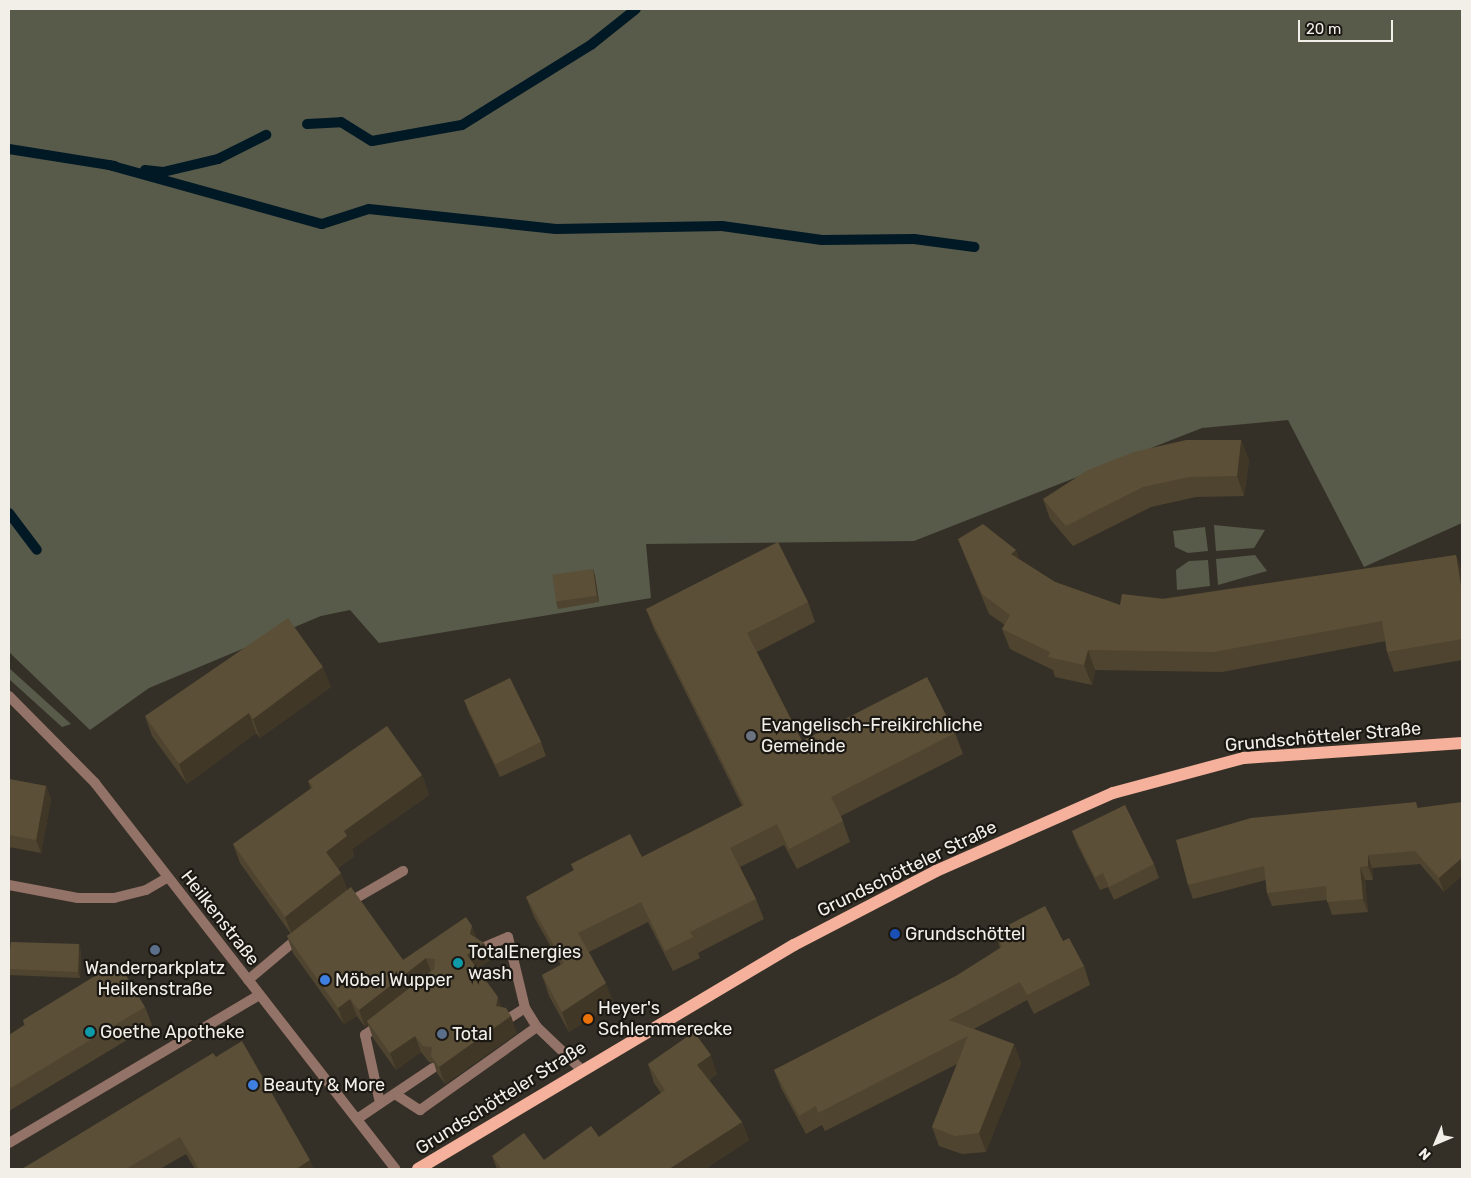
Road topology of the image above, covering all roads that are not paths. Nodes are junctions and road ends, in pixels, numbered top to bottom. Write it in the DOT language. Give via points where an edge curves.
graph roads {
  1 [pos="9,696"];
  2 [pos="1462,743"];
  3 [pos="403,871"];
  4 [pos="167,878"];
  5 [pos="9,885"];
  6 [pos="337,910"];
  7 [pos="307,932"];
  8 [pos="482,948"];
  9 [pos="248,980"];
  10 [pos="259,995"];
  11 [pos="525,1008"];
  12 [pos="394,1013"];
  13 [pos="508,1019"];
  14 [pos="537,1026"];
  15 [pos="433,1068"];
  16 [pos="581,1069"];
  17 [pos="395,1094"];
  18 [pos="380,1103"];
  19 [pos="360,1117"];
  20 [pos="9,1143"];
  21 [pos="396,1169"];
  22 [pos="418,1169"];
  1 -- 4 [label="street, Heilkenstraße" via="95,783"];
  2 -- 16 [label="main road, Grundschötteler Straße" via="1244,758 1113,793 927,876 787,949"];
  3 -- 6 [label="street"];
  4 -- 5 [label="street" via="146,890 114,898 78,898"];
  4 -- 9 [label="street, Heilkenstraße"];
  7 -- 9 [label="street"];
  8 -- 11 [label="street" via="508,937"];
  9 -- 10 [label="street, Heilkenstraße"];
  10 -- 19 [label="street, Heilkenstraße"];
  10 -- 20 [label="street"];
  11 -- 13 [label="street"];
  11 -- 14 [label="street"];
  12 -- 18 [label="street" via="365,1036"];
  14 -- 16 [label="street"];
  14 -- 17 [label="street" via="420,1110"];
  15 -- 17 [label="street"];
  16 -- 22 [label="main road, Grundschötteler Straße"];
  17 -- 18 [label="street"];
  18 -- 19 [label="street"];
  19 -- 21 [label="street, Heilkenstraße"];
}
